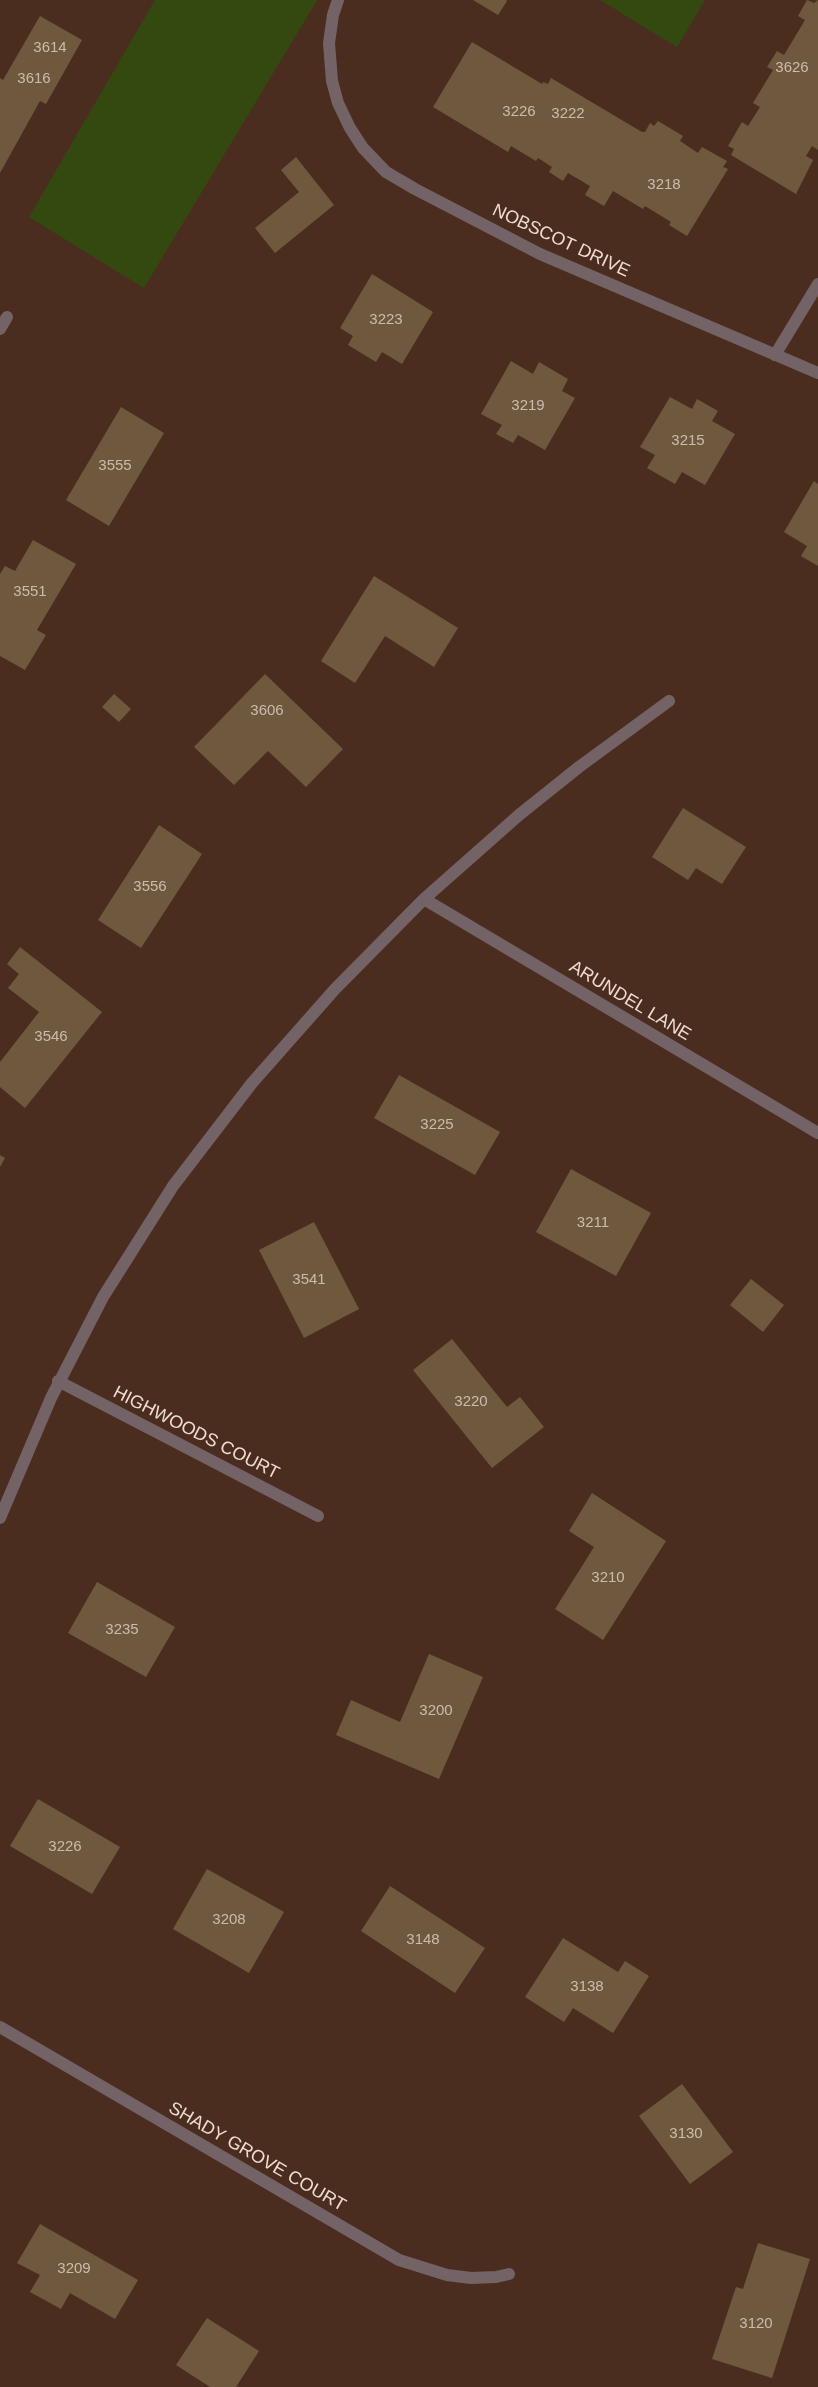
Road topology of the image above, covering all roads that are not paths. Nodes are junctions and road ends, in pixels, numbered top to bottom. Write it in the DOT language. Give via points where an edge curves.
graph roads {
  1 [pos="338,0"];
  2 [pos="818,284"];
  3 [pos="7,317"];
  4 [pos="0,329"];
  5 [pos="775,355"];
  6 [pos="818,373"];
  7 [pos="669,701"];
  8 [pos="424,899"];
  9 [pos="818,1133"];
  10 [pos="58,1381"];
  11 [pos="318,1516"];
  12 [pos="0,1518"];
  13 [pos="0,2027"];
  14 [pos="509,2274"];
  1 -- 5 [label="street, NOBSCOT DRIVE" via="329,43 334,88 342,111 363,148 386,172 540,254"];
  2 -- 5 [label="street"];
  3 -- 4 [label="street"];
  5 -- 6 [label="street, NOBSCOT DRIVE"];
  7 -- 8 [label="street" via="519,815"];
  8 -- 9 [label="street, ARUNDEL LANE"];
  8 -- 10 [label="street" via="335,989 211,1134 133,1248"];
  10 -- 11 [label="street, HIGHWOODS COURT"];
  10 -- 12 [label="street"];
  13 -- 14 [label="street, SHADY GROVE COURT" via="398,2260 447,2275 471,2278"];
}
